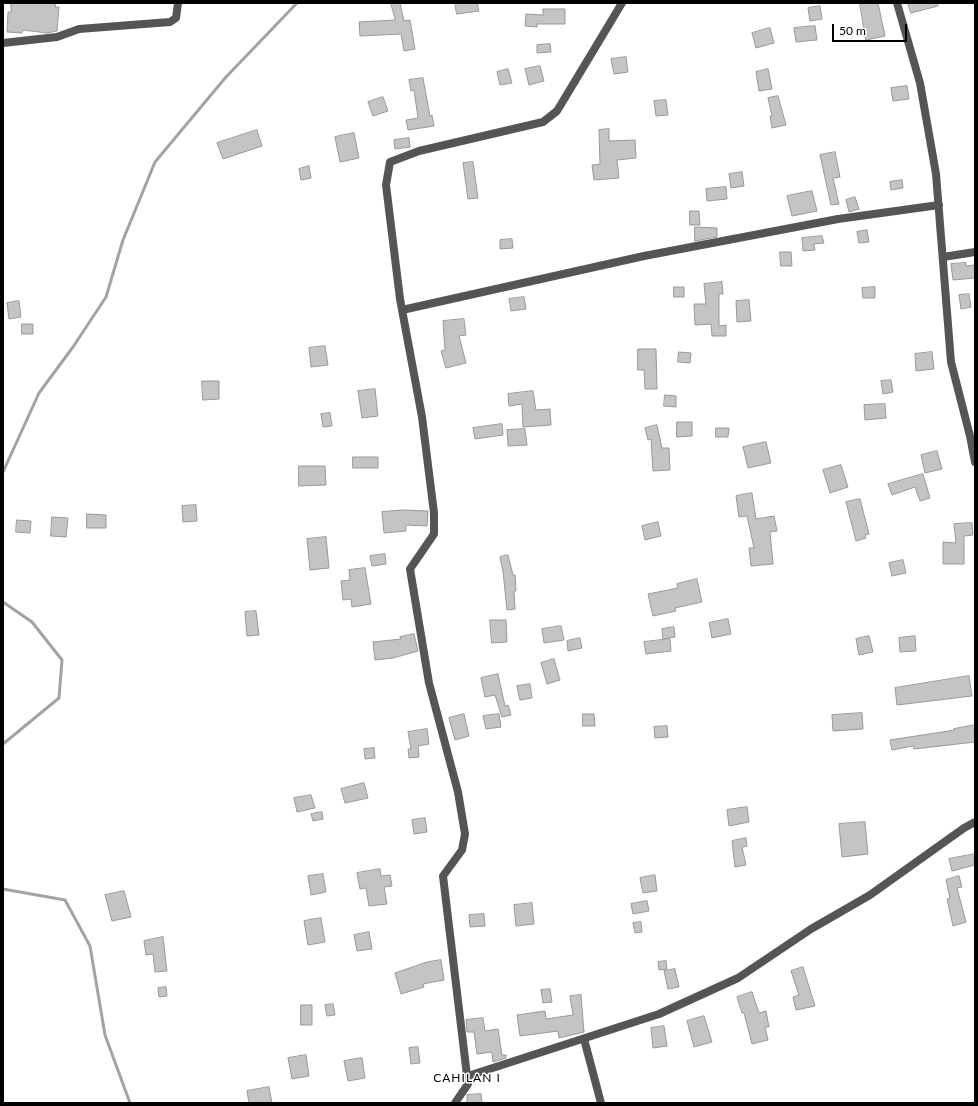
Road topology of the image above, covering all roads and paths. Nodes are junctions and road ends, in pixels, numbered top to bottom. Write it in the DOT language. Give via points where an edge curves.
graph roads {
  1 [pos="178,3"];
  2 [pos="622,3"];
  3 [pos="897,3"];
  4 [pos="3,43"];
  5 [pos="939,205"];
  6 [pos="975,252"];
  7 [pos="943,257"];
  8 [pos="402,310"];
  9 [pos="975,462"];
  10 [pos="975,822"];
  11 [pos="584,1039"];
  12 [pos="468,1076"];
  13 [pos="455,1103"];
  14 [pos="601,1103"];
  1 -- 4 [label="street" via="176,18 170,22 79,29 57,37"];
  2 -- 8 [label="street" via="557,111 543,122 419,151 390,162 386,185"];
  3 -- 5 [label="street" via="920,83"];
  5 -- 7 [label="street"];
  5 -- 8 [label="street" via="838,219 644,256"];
  6 -- 7 [label="street"];
  7 -- 9 [label="street" via="951,362"];
  8 -- 12 [label="street" via="422,417 434,513 434,534 410,569 429,683 458,792 465,834 462,850 444,876"];
  10 -- 11 [label="street" via="870,895 811,929 738,978 659,1014"];
  11 -- 12 [label="street"];
  11 -- 14 [label="street"];
  12 -- 13 [label="street" via="468,1084"];
}
